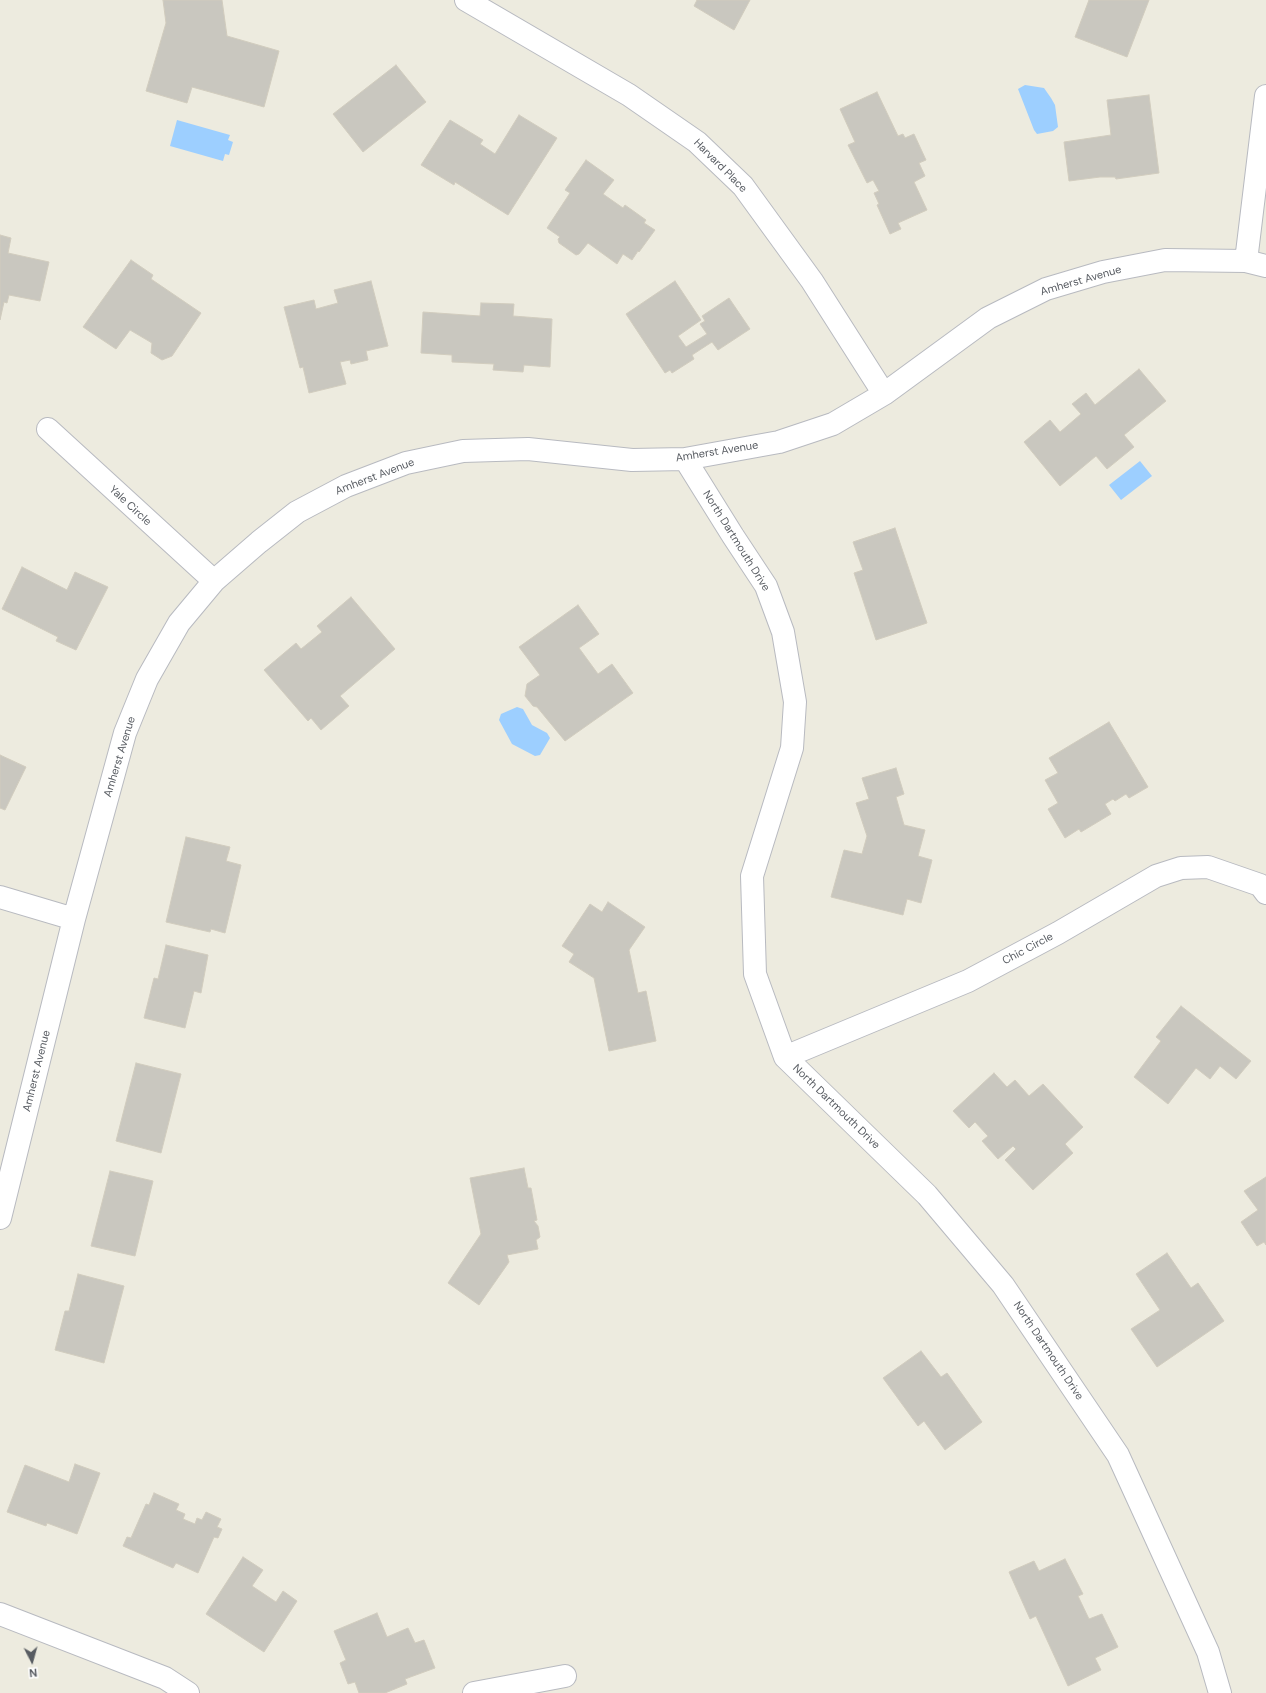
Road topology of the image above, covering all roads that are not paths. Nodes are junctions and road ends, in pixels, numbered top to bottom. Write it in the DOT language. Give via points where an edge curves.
graph roads {
  1 [pos="466,0"];
  2 [pos="1266,96"];
  3 [pos="1256,264"];
  4 [pos="884,394"];
  5 [pos="48,429"];
  6 [pos="685,459"];
  7 [pos="214,581"];
  8 [pos="1266,893"];
  9 [pos="0,897"];
  10 [pos="74,919"];
  11 [pos="785,1057"];
  12 [pos="0,1218"];
  13 [pos="0,1614"];
  14 [pos="565,1676"];
  15 [pos="188,1693"];
  16 [pos="474,1693"];
  17 [pos="1220,1693"];
  1 -- 4 [label="street, Harvard Place" via="630,95 697,142 742,186 812,281"];
  2 -- 3 [label="street"];
  3 -- 4 [label="street, Amherst Avenue" via="1165,260 1103,272 1046,289 988,318"];
  4 -- 6 [label="street, Amherst Avenue" via="833,424 779,442"];
  5 -- 7 [label="street, Yale Circle"];
  6 -- 7 [label="street, Amherst Avenue" via="632,460 528,449 463,451 406,463 346,486 297,512"];
  6 -- 11 [label="street, North Dartmouth Drive" via="766,586 786,647 795,702 792,748 752,876 755,974"];
  7 -- 10 [label="street, Amherst Avenue" via="179,623 147,678 125,733"];
  8 -- 11 [label="street, Chic Circle" via="1260,885 1208,867 1181,868 1156,876 968,981"];
  9 -- 10 [label="street"];
  10 -- 12 [label="street, Amherst Avenue"];
  11 -- 17 [label="street, North Dartmouth Drive" via="927,1195 1003,1285 1118,1455 1208,1652"];
  13 -- 15 [label="street" via="165,1678"];
  14 -- 16 [label="street"];
}
